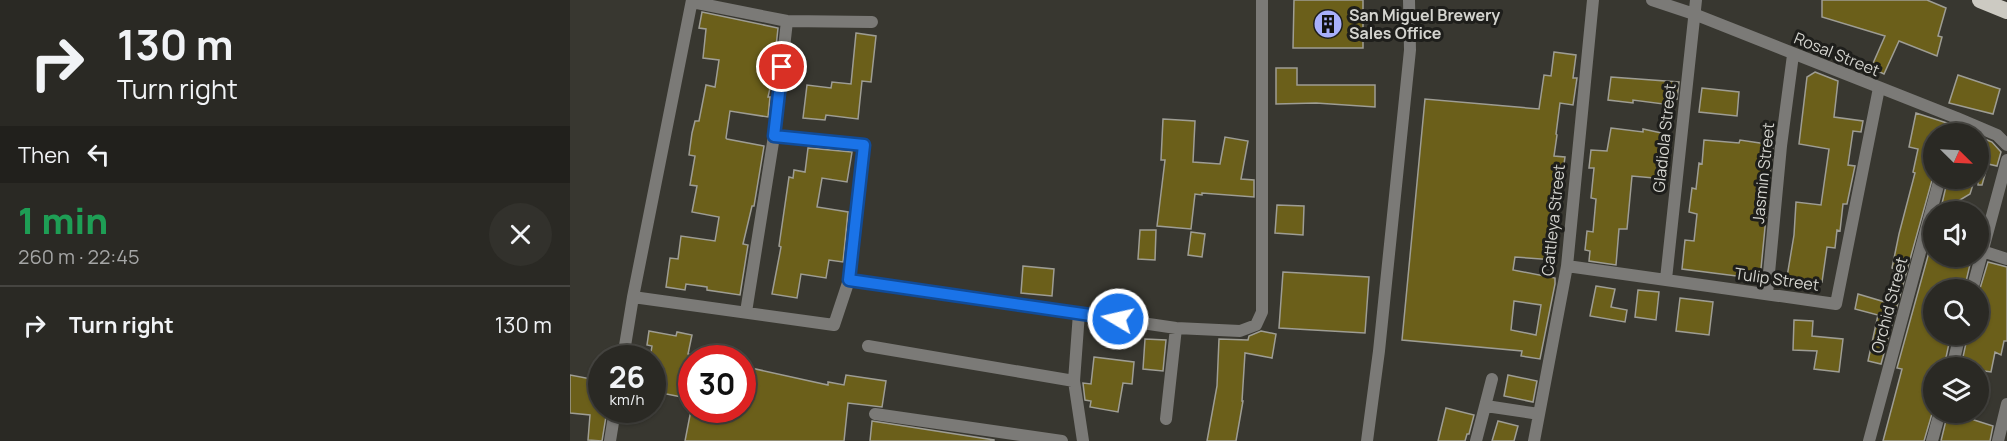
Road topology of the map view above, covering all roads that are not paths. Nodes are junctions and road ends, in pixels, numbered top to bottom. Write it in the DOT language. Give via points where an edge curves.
graph roads {
  1 [pos="1262,0"];
  2 [pos="1409,0"];
  3 [pos="1593,0"];
  4 [pos="1652,0"];
  5 [pos="1696,0"];
  6 [pos="692,1"];
  7 [pos="1987,1"];
  8 [pos="2007,11"];
  9 [pos="1694,14"];
  10 [pos="787,21"];
  11 [pos="872,22"];
  12 [pos="1793,55"];
  13 [pos="1878,88"];
  14 [pos="1956,118"];
  15 [pos="1955,123"];
  16 [pos="774,136"];
  17 [pos="2007,145"];
  18 [pos="2007,160"];
  19 [pos="1937,189"];
  20 [pos="1989,226"];
  21 [pos="1989,253"];
  22 [pos="2007,259"];
  23 [pos="1567,266"];
  24 [pos="1666,279"];
  25 [pos="849,280"];
  26 [pos="1767,294"];
  27 [pos="633,297"];
  28 [pos="746,312"];
  29 [pos="1079,313"];
  30 [pos="1176,328"];
  31 [pos="625,345"];
  32 [pos="868,346"];
  33 [pos="1492,379"];
  34 [pos="1074,381"];
  35 [pos="2007,404"];
  36 [pos="1486,406"];
  37 [pos="875,414"];
  38 [pos="1539,414"];
  39 [pos="1166,419"];
  40 [pos="613,423"];
  41 [pos="1937,423"];
  42 [pos="610,441"];
  43 [pos="1062,441"];
  44 [pos="1083,441"];
  45 [pos="1367,441"];
  46 [pos="1476,441"];
  47 [pos="1534,441"];
  48 [pos="1869,441"];
  49 [pos="1932,441"];
  50 [pos="1998,441"];
  1 -- 30 [label="street" via="1262,312 1256,325 1239,331"];
  2 -- 45 [label="street" via="1410,50"];
  3 -- 23 [label="street, Cattleya Street"];
  4 -- 9 [label="street, Rosal Street"];
  5 -- 9 [label="street, Gladiola Street"];
  6 -- 10 [label="street"];
  6 -- 27 [label="street"];
  7 -- 8 [label="highway"];
  9 -- 12 [label="street, Rosal Street"];
  9 -- 24 [label="street, Gladiola Street"];
  10 -- 11 [label="street"];
  10 -- 16 [label="street"];
  12 -- 13 [label="street, Rosal Street"];
  12 -- 26 [label="street, Jasmin Street"];
  13 -- 14 [label="street, Rosal Street"];
  13 -- 26 [label="street, Tulip Street" via="1836,304"];
  14 -- 15 [label="street"];
  14 -- 17 [label="street, Rosal Street" via="1997,135"];
  16 -- 25 [label="street" via="864,145"];
  16 -- 28 [label="street"];
  18 -- 20 [label="street"];
  19 -- 48 [label="street, Orchid Street"];
  21 -- 22 [label="street"];
  23 -- 24 [label="street, Tulip Street"];
  23 -- 38 [label="street, Cattleya Street"];
  24 -- 26 [label="street, Tulip Street"];
  25 -- 28 [label="street" via="834,326"];
  25 -- 29 [label="street"];
  27 -- 28 [label="street"];
  27 -- 31 [label="street"];
  29 -- 30 [label="street"];
  29 -- 34 [label="street"];
  30 -- 39 [label="street"];
  32 -- 34 [label="street"];
  33 -- 36 [label="street"];
  34 -- 44 [label="street"];
  35 -- 50 [label="street"];
  36 -- 38 [label="street"];
  36 -- 46 [label="street"];
  37 -- 43 [label="street"];
  38 -- 47 [label="street, Cattleya Street"];
  40 -- 42 [label="street"];
  41 -- 49 [label="street"];
}
